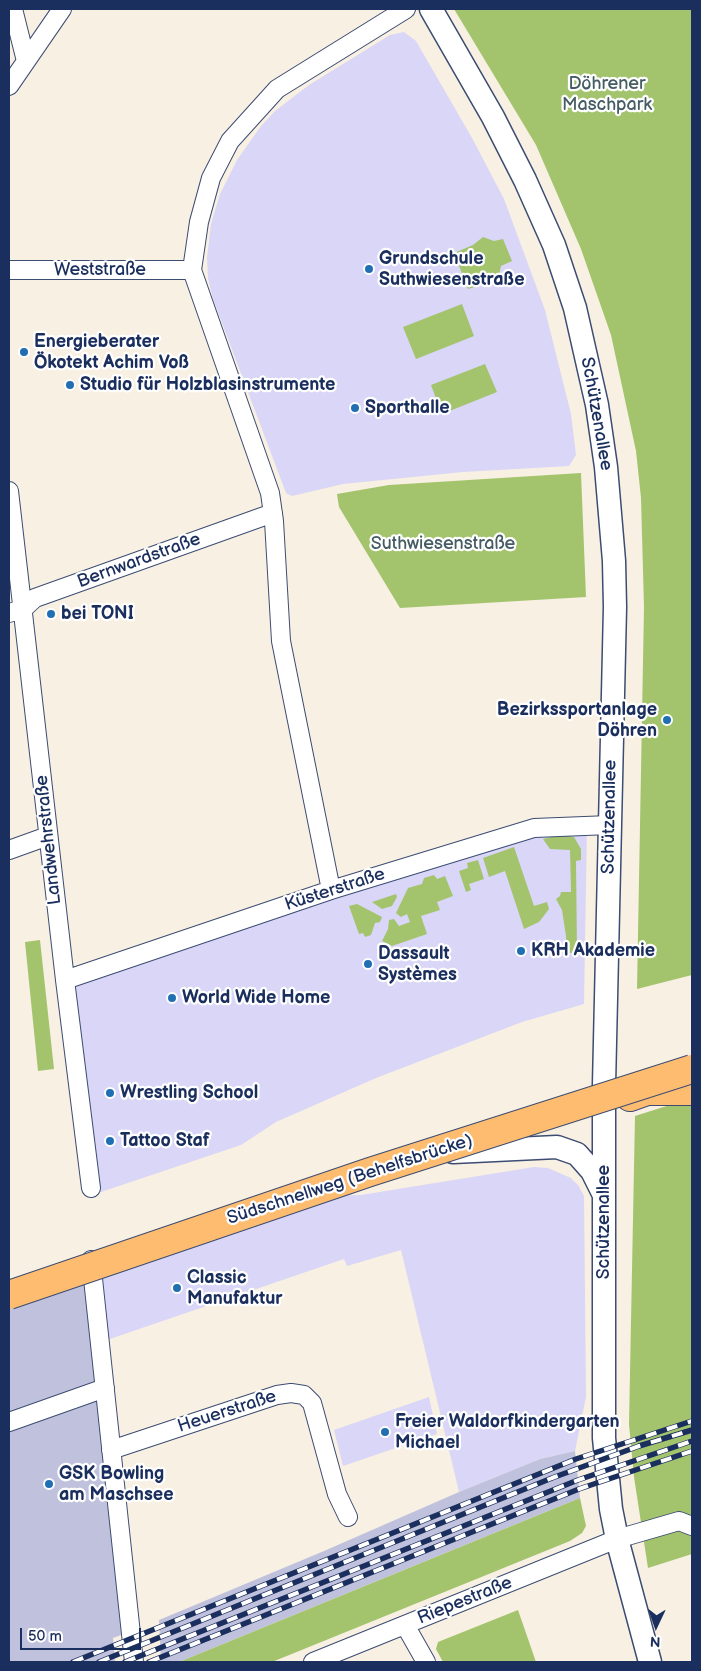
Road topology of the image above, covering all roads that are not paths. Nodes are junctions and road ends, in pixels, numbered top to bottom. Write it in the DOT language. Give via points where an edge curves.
graph roads {
  1 [pos="13,9"];
  2 [pos="62,9"];
  3 [pos="406,9"];
  4 [pos="431,9"];
  5 [pos="26,61"];
  6 [pos="9,86"];
  7 [pos="9,270"];
  8 [pos="192,270"];
  9 [pos="9,491"];
  10 [pos="273,513"];
  11 [pos="16,611"];
  12 [pos="610,825"];
  13 [pos="48,836"];
  14 [pos="9,850"];
  15 [pos="331,890"];
  16 [pos="65,980"];
  17 [pos="692,1069"];
  18 [pos="692,1079"];
  19 [pos="692,1091"];
  20 [pos="604,1105"];
  21 [pos="448,1152"];
  22 [pos="92,1188"];
  23 [pos="604,1196"];
  24 [pos="91,1260"];
  25 [pos="9,1295"];
  26 [pos="9,1305"];
  27 [pos="105,1388"];
  28 [pos="9,1422"];
  29 [pos="111,1450"];
  30 [pos="348,1517"];
  31 [pos="692,1526"];
  32 [pos="617,1539"];
  33 [pos="405,1626"];
  34 [pos="134,1662"];
  35 [pos="313,1662"];
  36 [pos="426,1662"];
  37 [pos="650,1662"];
  1 -- 5 [label="street"];
  2 -- 5 [label="street"];
  3 -- 8 [label="street" via="277,89 230,141 210,178"];
  4 -- 12 [label="street, Schützenallee" via="526,180 554,245 575,308 597,405 614,560"];
  5 -- 6 [label="street"];
  7 -- 8 [label="street, Weststraße"];
  8 -- 10 [label="street" via="270,493"];
  9 -- 11 [label="street, Landwehrstraße"];
  10 -- 11 [label="street, Bernwardstraße" via="35,598"];
  10 -- 15 [label="street" via="281,641"];
  11 -- 13 [label="street, Landwehrstraße"];
  12 -- 15 [label="street, Küsterstraße" via="534,828"];
  12 -- 20 [label="street, Schützenallee"];
  13 -- 14 [label="street"];
  13 -- 16 [label="street, Landwehrstraße"];
  15 -- 16 [label="street, Küsterstraße"];
  16 -- 22 [label="street, Landwehrstraße"];
  17 -- 25 [label="highway, Südschnellweg (Behelfsbrücke), bridge" via="370,1172"];
  18 -- 26 [label="highway, Südschnellweg (Behelfsbrücke)" via="373,1181"];
  19 -- 20 [label="highway" via="647,1091"];
  20 -- 23 [label="street, Schützenallee"];
  21 -- 23 [label="street" via="557,1147 584,1160"];
  23 -- 32 [label="street, Schützenallee" via="603,1395 608,1483"];
  24 -- 27 [label="street"];
  27 -- 28 [label="street"];
  27 -- 29 [label="street"];
  29 -- 30 [label="street, Heuerstraße" via="277,1395 304,1395 312,1403 337,1494"];
  29 -- 34 [label="street"];
  31 -- 32 [label="street, Riepestraße" via="679,1521"];
  32 -- 33 [label="street, Riepestraße"];
  32 -- 37 [label="street, Schützenallee"];
  33 -- 35 [label="street, Riepestraße"];
  33 -- 36 [label="street"];
}
